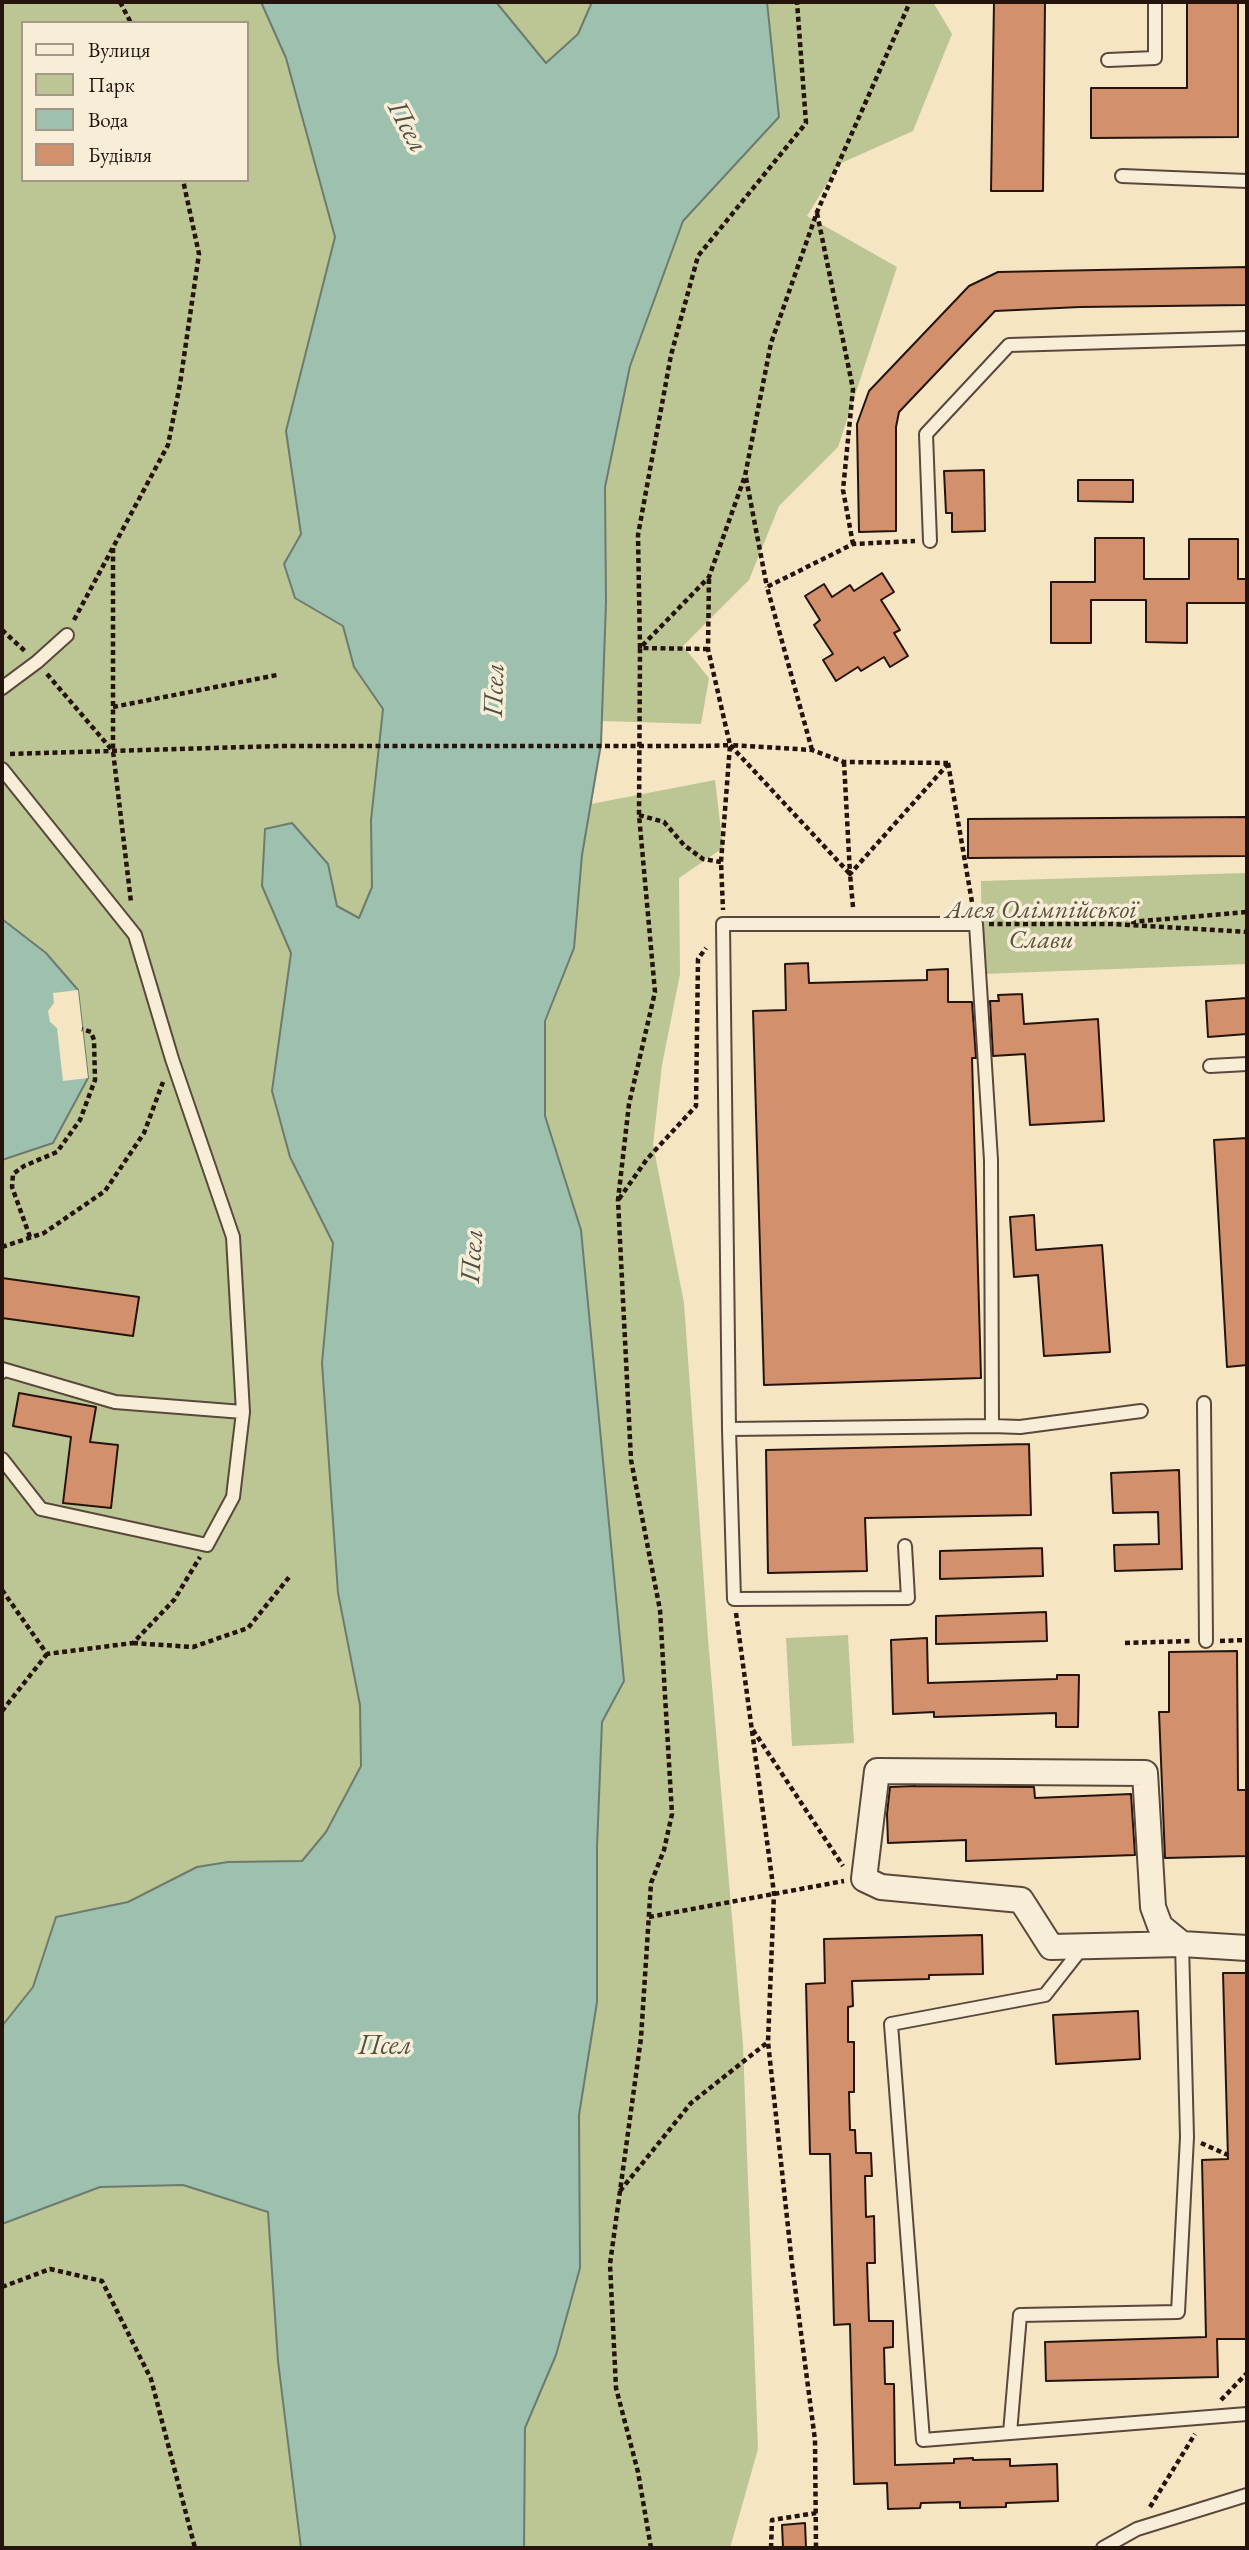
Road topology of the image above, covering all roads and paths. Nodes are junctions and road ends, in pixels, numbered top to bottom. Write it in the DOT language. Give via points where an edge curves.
graph roads {
  1 [pos="120,2"];
  2 [pos="797,2"];
  3 [pos="911,2"];
  4 [pos="1155,2"];
  5 [pos="130,21"];
  6 [pos="1108,60"];
  7 [pos="1122,176"];
  8 [pos="1247,181"];
  9 [pos="183,182"];
  10 [pos="817,212"];
  11 [pos="1247,338"];
  12 [pos="745,476"];
  13 [pos="930,541"];
  14 [pos="853,544"];
  15 [pos="113,547"];
  16 [pos="709,577"];
  17 [pos="767,587"];
  18 [pos="2,630"];
  19 [pos="67,635"];
  20 [pos="640,648"];
  21 [pos="709,649"];
  22 [pos="37,662"];
  23 [pos="277,675"];
  24 [pos="2,688"];
  25 [pos="113,707"];
  26 [pos="730,745"];
  27 [pos="812,750"];
  28 [pos="113,751"];
  29 [pos="2,754"];
  30 [pos="844,762"];
  31 [pos="948,763"];
  32 [pos="2,769"];
  33 [pos="639,815"];
  34 [pos="721,862"];
  35 [pos="850,874"];
  36 [pos="851,885"];
  37 [pos="1247,912"];
  38 [pos="723,924"];
  39 [pos="976,924"];
  40 [pos="1112,924"];
  41 [pos="1247,932"];
  42 [pos="135,935"];
  43 [pos="82,1029"];
  44 [pos="172,1059"];
  45 [pos="1247,1064"];
  46 [pos="1210,1066"];
  47 [pos="618,1200"];
  48 [pos="30,1237"];
  49 [pos="2,1247"];
  50 [pos="2,1372"];
  51 [pos="1204,1403"];
  52 [pos="1141,1411"];
  53 [pos="243,1412"];
  54 [pos="992,1426"];
  55 [pos="729,1429"];
  56 [pos="2,1459"];
  57 [pos="207,1545"];
  58 [pos="905,1546"];
  59 [pos="290,1576"];
  60 [pos="2,1590"];
  61 [pos="734,1599"];
  62 [pos="1247,1640"];
  63 [pos="1206,1641"];
  64 [pos="133,1643"];
  65 [pos="1125,1643"];
  66 [pos="47,1654"];
  67 [pos="2,1711"];
  68 [pos="752,1727"];
  69 [pos="863,1878"];
  70 [pos="774,1894"];
  71 [pos="649,1917"];
  72 [pos="1182,1944"];
  73 [pos="1084,1945"];
  74 [pos="1247,1948"];
  75 [pos="768,2042"];
  76 [pos="1187,2137"];
  77 [pos="1228,2155"];
  78 [pos="620,2191"];
  79 [pos="2,2287"];
  80 [pos="1247,2373"];
  81 [pos="1247,2414"];
  82 [pos="1205,2418"];
  83 [pos="1010,2433"];
  84 [pos="1247,2495"];
  85 [pos="816,2512"];
  86 [pos="1137,2529"];
  87 [pos="195,2548"];
  88 [pos="651,2548"];
  89 [pos="771,2548"];
  90 [pos="816,2548"];
  91 [pos="1103,2548"];
  1 -- 5 [label="path"];
  2 -- 20 [label="path" via="806,123 698,256 671,355 638,535"];
  3 -- 10 [label="path"];
  4 -- 6 [label="lane" via="1155,58"];
  7 -- 8 [label="lane"];
  9 -- 15 [label="path" via="199,254 180,384 168,445"];
  10 -- 12 [label="path" via="771,343"];
  10 -- 14 [label="path" via="853,389 843,490"];
  11 -- 13 [label="lane" via="1009,345 926,434"];
  12 -- 16 [label="path"];
  12 -- 17 [label="path"];
  13 -- 14 [label="path"];
  14 -- 17 [label="path"];
  15 -- 19 [label="path"];
  15 -- 25 [label="path"];
  16 -- 20 [label="path"];
  16 -- 21 [label="path"];
  17 -- 27 [label="path"];
  18 -- 22 [label="path"];
  19 -- 22 [label="lane"];
  20 -- 21 [label="path"];
  20 -- 33 [label="path"];
  21 -- 26 [label="path"];
  22 -- 24 [label="lane"];
  22 -- 28 [label="path"];
  23 -- 25 [label="path"];
  25 -- 28 [label="path"];
  26 -- 27 [label="path"];
  26 -- 28 [label="path, bridge"];
  26 -- 34 [label="path"];
  26 -- 35 [label="path"];
  27 -- 30 [label="path"];
  28 -- 29 [label="path"];
  28 -- 42 [label="path"];
  30 -- 31 [label="path"];
  30 -- 35 [label="path"];
  31 -- 35 [label="path"];
  31 -- 39 [label="path"];
  32 -- 42 [label="lane"];
  33 -- 34 [label="path" via="664,822 703,859"];
  33 -- 47 [label="path" via="655,992 629,1104"];
  34 -- 38 [label="path"];
  35 -- 36 [label="path"];
  37 -- 40 [label="path"];
  38 -- 39 [label="lane"];
  38 -- 47 [label="path" via="698,959 696,1106 646,1159"];
  38 -- 55 [label="lane"];
  39 -- 40 [label="path"];
  39 -- 54 [label="lane" via="990,1160"];
  40 -- 41 [label="path"];
  42 -- 44 [label="lane"];
  43 -- 48 [label="path" via="91,1032 94,1040 95,1080 80,1120 57,1152 13,1174 12,1187"];
  44 -- 48 [label="path" via="144,1133 105,1191 44,1233"];
  44 -- 53 [label="lane" via="233,1237"];
  45 -- 46 [label="lane"];
  47 -- 71 [label="path" via="631,1460 660,1610 672,1814 651,1883"];
  48 -- 49 [label="path"];
  50 -- 53 [label="lane" via="115,1402"];
  51 -- 63 [label="lane"];
  52 -- 54 [label="lane" via="1020,1427"];
  53 -- 57 [label="lane" via="233,1497"];
  54 -- 55 [label="lane"];
  55 -- 61 [label="lane"];
  56 -- 57 [label="lane" via="41,1509"];
  57 -- 64 [label="path" via="174,1600"];
  58 -- 61 [label="lane" via="908,1598"];
  59 -- 64 [label="path" via="247,1628 193,1647"];
  60 -- 66 [label="path"];
  61 -- 68 [label="path"];
  62 -- 63 [label="path"];
  63 -- 65 [label="path"];
  64 -- 66 [label="path"];
  66 -- 67 [label="path"];
  68 -- 69 [label="path" via="845,1869"];
  68 -- 70 [label="path"];
  69 -- 70 [label="path"];
  69 -- 72 [label="street" via="877,1771 1145,1773 1153,1907 1160,1926"];
  69 -- 73 [label="street" via="881,1887 1021,1900 1051,1947"];
  70 -- 71 [label="path"];
  70 -- 75 [label="path"];
  71 -- 78 [label="path" via="641,2038"];
  72 -- 73 [label="street"];
  72 -- 74 [label="street"];
  72 -- 76 [label="lane"];
  73 -- 83 [label="lane" via="1045,1995 891,2024 923,2440"];
  75 -- 78 [label="path" via="691,2103"];
  75 -- 85 [label="path" via="815,2440"];
  76 -- 77 [label="path"];
  76 -- 83 [label="lane" via="1178,2312 1020,2315"];
  78 -- 88 [label="path" via="610,2264 616,2388 639,2472"];
  79 -- 87 [label="path" via="50,2269 102,2281 152,2379"];
  80 -- 82 [label="path"];
  81 -- 82 [label="lane"];
  82 -- 83 [label="lane"];
  82 -- 86 [label="path"];
  84 -- 86 [label="lane"];
  85 -- 89 [label="path" via="772,2520"];
  85 -- 90 [label="path"];
  86 -- 91 [label="lane"];
}
